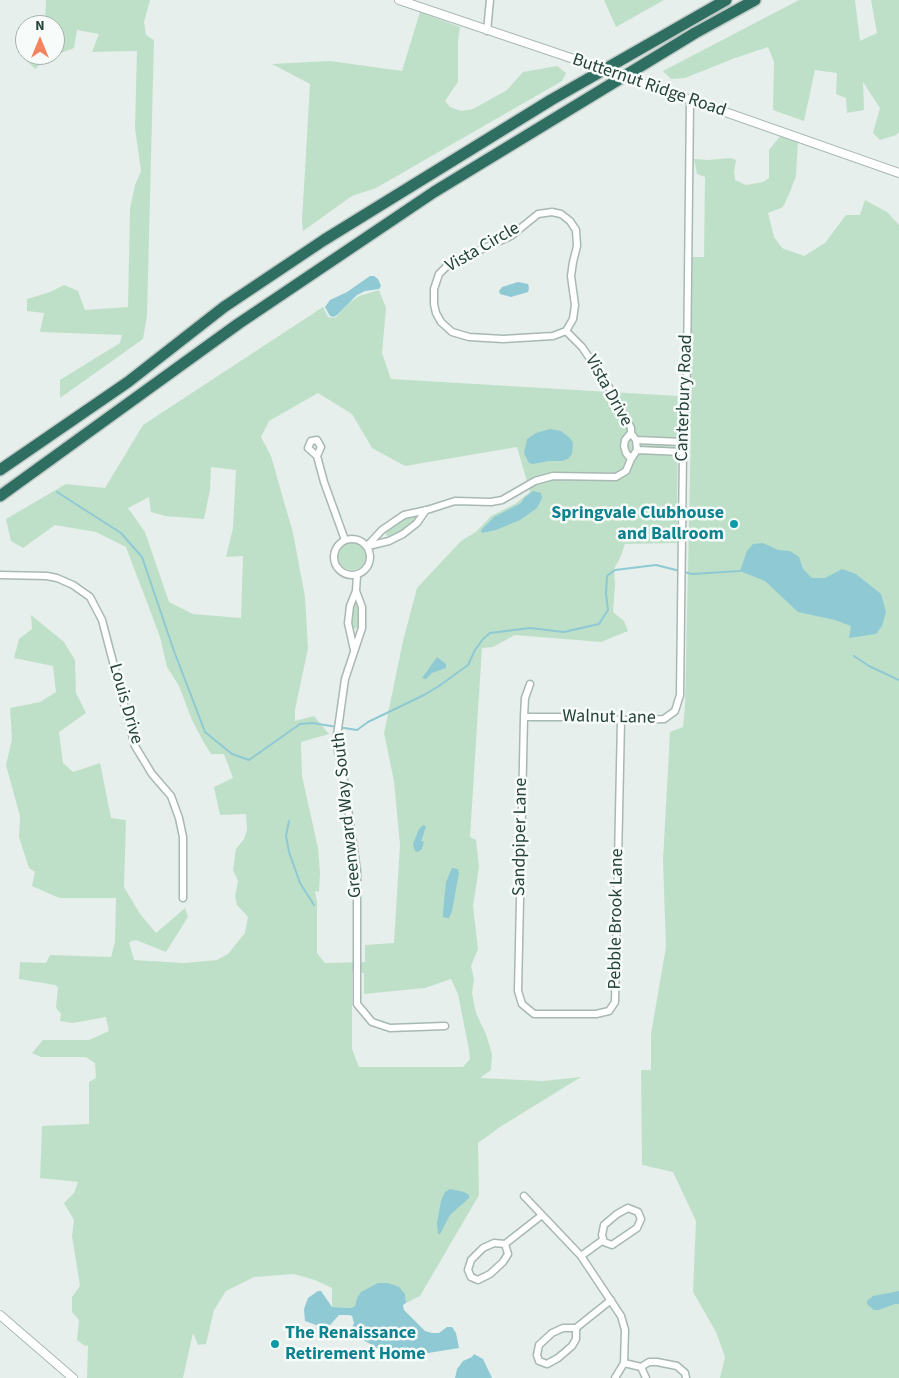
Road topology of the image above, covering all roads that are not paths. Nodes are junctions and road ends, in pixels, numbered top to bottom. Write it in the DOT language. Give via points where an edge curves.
graph roads {
  1 [pos="399,0"];
  2 [pos="490,0"];
  3 [pos="726,0"];
  4 [pos="755,0"];
  5 [pos="487,31"];
  6 [pos="690,101"];
  7 [pos="899,173"];
  8 [pos="566,331"];
  9 [pos="631,433"];
  10 [pos="636,440"];
  11 [pos="684,442"];
  12 [pos="637,450"];
  13 [pos="683,452"];
  14 [pos="317,456"];
  15 [pos="631,459"];
  16 [pos="0,470"];
  17 [pos="0,496"];
  18 [pos="426,510"];
  19 [pos="345,540"];
  20 [pos="368,546"];
  21 [pos="357,575"];
  22 [pos="0,576"];
  23 [pos="356,591"];
  24 [pos="355,651"];
  25 [pos="530,684"];
  26 [pos="680,696"];
  27 [pos="524,717"];
  28 [pos="621,720"];
  29 [pos="183,898"];
  30 [pos="518,991"];
  31 [pos="445,1026"];
  32 [pos="524,1196"];
  33 [pos="542,1215"];
  34 [pos="603,1240"];
  35 [pos="505,1244"];
  36 [pos="581,1256"];
  37 [pos="611,1300"];
  38 [pos="0,1315"];
  39 [pos="576,1328"];
  40 [pos="624,1363"];
  41 [pos="641,1367"];
  42 [pos="73,1378"];
  43 [pos="615,1378"];
  44 [pos="646,1378"];
  45 [pos="686,1378"];
  1 -- 5 [label="street, Butternut Ridge Road"];
  2 -- 5 [label="street"];
  3 -- 16 [label="highway" via="551,100 324,240 224,307 128,382"];
  4 -- 17 [label="highway" via="434,192 238,324"];
  5 -- 6 [label="street, Butternut Ridge Road, bridge"];
  6 -- 7 [label="street, Butternut Ridge Road"];
  6 -- 11 [label="street, Canterbury Road"];
  8 -- 8 [label="street, Vista Circle" via="576,306 571,276 577,246 576,230 561,214 538,214 512,236 449,264 439,274 434,289 436,313 452,332 469,337 502,339 554,336"];
  8 -- 9 [label="street, Vista Drive" via="596,365"];
  9 -- 10 [label="street, Vista Drive"];
  9 -- 15 [label="street" via="624,446"];
  10 -- 11 [label="street, Vista Drive"];
  10 -- 12 [label="street"];
  11 -- 13 [label="street, Canterbury Road"];
  12 -- 13 [label="street"];
  12 -- 15 [label="street"];
  13 -- 26 [label="street, Canterbury Road"];
  14 -- 19 [label="street"];
  15 -- 18 [label="street" via="626,471 616,477 553,476 534,481 502,500 455,501"];
  18 -- 20 [label="street" via="404,515 382,530"];
  18 -- 20 [label="street" via="404,534"];
  19 -- 20 [label="street" via="357,539"];
  19 -- 21 [label="street" via="334,554 336,566 345,574"];
  20 -- 21 [label="street" via="370,563"];
  21 -- 23 [label="street, Greenward Way South"];
  22 -- 29 [label="street, Louis Drive" via="57,578 90,597 102,620 134,746 171,796 180,818"];
  23 -- 24 [label="street, Greenward Way South" via="362,607 362,628"];
  23 -- 24 [label="street, Greenward Way South" via="348,623"];
  24 -- 31 [label="street, Greenward Way South" via="345,679 336,743 357,871 356,1004 372,1022 390,1028"];
  25 -- 27 [label="street, Sandpiper Lane"];
  26 -- 28 [label="street, Walnut Lane" via="674,711 664,719"];
  27 -- 28 [label="street, Walnut Lane"];
  27 -- 30 [label="street, Sandpiper Lane"];
  28 -- 30 [label="street, Pebble Brook Lane" via="615,1002 609,1011 596,1014 534,1014 522,1004"];
  32 -- 33 [label="street"];
  33 -- 35 [label="street"];
  33 -- 36 [label="street"];
  34 -- 34 [label="street" via="612,1245 637,1228 641,1219 638,1212 628,1208 617,1214 604,1226"];
  34 -- 36 [label="street"];
  35 -- 35 [label="street" via="508,1254 503,1262 478,1280 471,1277 468,1270 471,1260 483,1248 494,1243"];
  36 -- 37 [label="street"];
  37 -- 39 [label="street"];
  37 -- 40 [label="street" via="625,1330"];
  38 -- 42 [label="street"];
  39 -- 39 [label="street" via="563,1328 552,1333 540,1345 537,1354 540,1361 547,1364 572,1346"];
  40 -- 41 [label="street"];
  40 -- 43 [label="street"];
  41 -- 44 [label="street"];
  41 -- 45 [label="street" via="649,1362 677,1366 686,1373"];
}
